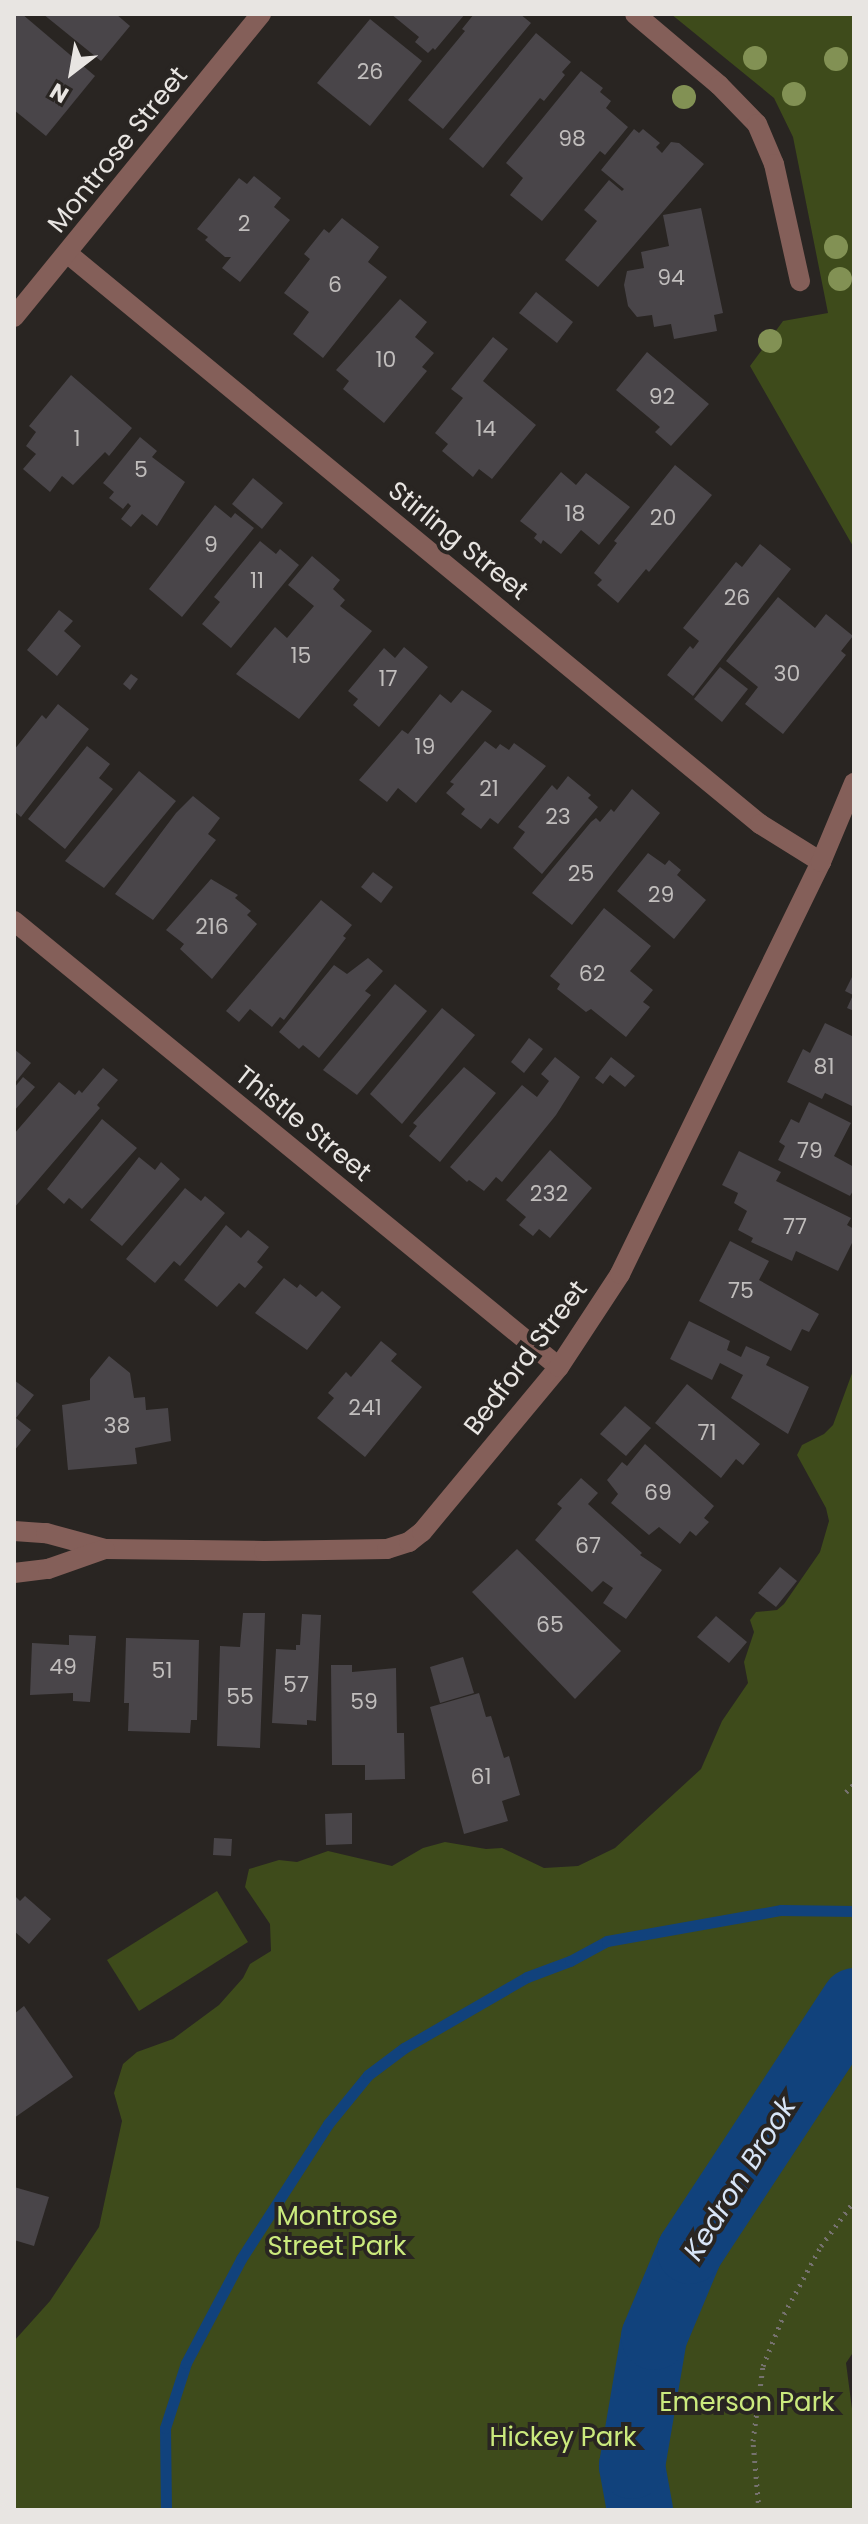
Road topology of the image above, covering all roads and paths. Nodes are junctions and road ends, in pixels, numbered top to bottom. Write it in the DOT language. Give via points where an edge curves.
graph roads {
  1 [pos="261,14"];
  2 [pos="635,14"];
  3 [pos="67,253"];
  4 [pos="800,281"];
  5 [pos="14,317"];
  6 [pos="854,783"];
  7 [pos="821,862"];
  8 [pos="14,921"];
  9 [pos="559,1367"];
  10 [pos="14,1531"];
  11 [pos="105,1549"];
  12 [pos="14,1573"];
  13 [pos="854,1784"];
  14 [pos="846,1792"];
  15 [pos="854,2201"];
  16 [pos="759,2510"];
  1 -- 3 [label="street, Montrose Street"];
  2 -- 4 [label="street" via="757,124 774,164"];
  3 -- 5 [label="street, Montrose Street"];
  3 -- 7 [label="street, Stirling Street" via="760,824"];
  6 -- 7 [label="street, Bedford Street"];
  7 -- 9 [label="street, Bedford Street" via="620,1274"];
  8 -- 9 [label="street, Thistle Street"];
  9 -- 11 [label="street, Bedford Street" via="422,1532 399,1547"];
  10 -- 11 [label="street, Bedford Street" via="46,1533"];
  11 -- 12 [label="street, Bedford Street" via="48,1569"];
  13 -- 14 [label="path"];
  15 -- 16 [label="path" via="821,2246 763,2366 753,2441"];
}
